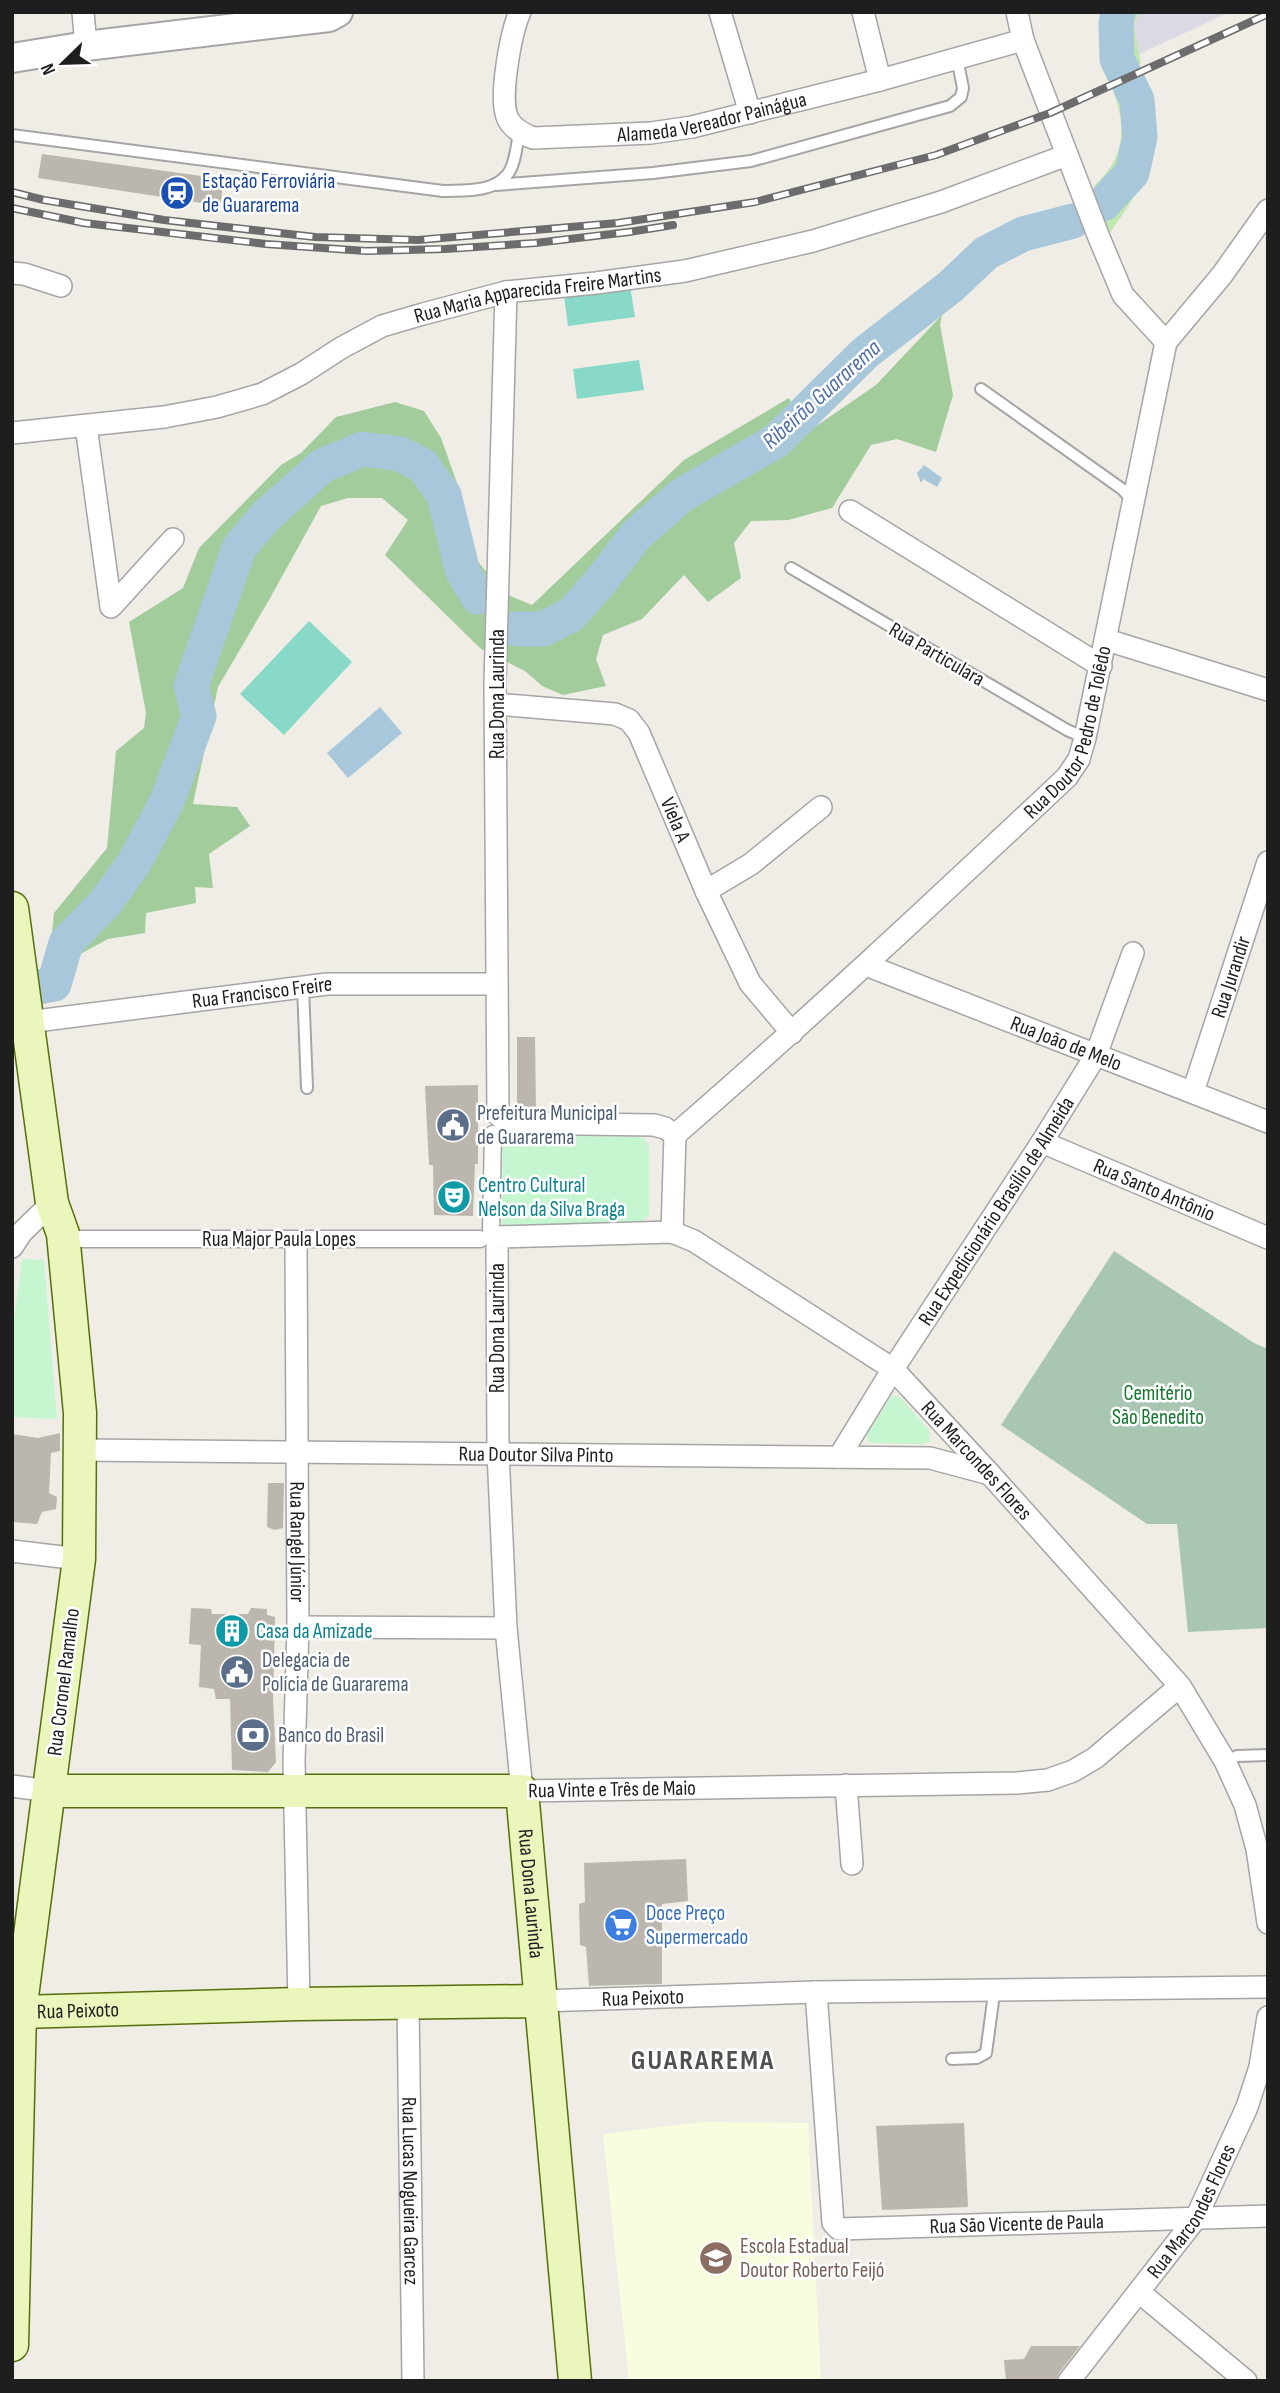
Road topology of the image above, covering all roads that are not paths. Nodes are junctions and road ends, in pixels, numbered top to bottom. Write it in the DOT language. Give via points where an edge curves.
graph roads {
  1 [pos="83,12"];
  2 [pos="338,12"];
  3 [pos="520,12"];
  4 [pos="720,12"];
  5 [pos="863,12"];
  6 [pos="1017,12"];
  7 [pos="1023,40"];
  8 [pos="86,46"];
  9 [pos="12,58"];
  10 [pos="957,58"];
  11 [pos="880,80"];
  12 [pos="750,113"];
  13 [pos="519,132"];
  14 [pos="12,135"];
  15 [pos="1067,155"];
  16 [pos="495,185"];
  17 [pos="1268,210"];
  18 [pos="12,273"];
  19 [pos="61,286"];
  20 [pos="506,292"];
  21 [pos="1166,342"];
  22 [pos="981,388"];
  23 [pos="86,426"];
  24 [pos="12,433"];
  25 [pos="1135,502"];
  26 [pos="850,511"];
  27 [pos="173,539"];
  28 [pos="791,569"];
  29 [pos="1107,640"];
  30 [pos="1101,666"];
  31 [pos="1268,690"];
  32 [pos="496,704"];
  33 [pos="1085,738"];
  34 [pos="821,807"];
  35 [pos="1268,862"];
  36 [pos="706,891"];
  37 [pos="12,911"];
  38 [pos="1133,953"];
  39 [pos="866,965"];
  40 [pos="497,984"];
  41 [pos="303,987"];
  42 [pos="27,1015"];
  43 [pos="792,1033"];
  44 [pos="1096,1055"];
  45 [pos="307,1088"];
  46 [pos="1193,1091"];
  47 [pos="1268,1122"];
  48 [pos="493,1134"];
  49 [pos="675,1135"];
  50 [pos="1042,1142"];
  51 [pos="52,1203"];
  52 [pos="672,1232"];
  53 [pos="489,1235"];
  54 [pos="1268,1238"];
  55 [pos="78,1239"];
  56 [pos="296,1246"];
  57 [pos="12,1247"];
  58 [pos="893,1370"];
  59 [pos="947,1428"];
  60 [pos="81,1450"];
  61 [pos="296,1450"];
  62 [pos="498,1452"];
  63 [pos="839,1457"];
  64 [pos="930,1458"];
  65 [pos="990,1474"];
  66 [pos="12,1551"];
  67 [pos="79,1559"];
  68 [pos="298,1627"];
  69 [pos="506,1628"];
  70 [pos="1180,1686"];
  71 [pos="1268,1755"];
  72 [pos="1225,1761"];
  73 [pos="12,1786"];
  74 [pos="846,1786"];
  75 [pos="49,1791"];
  76 [pos="522,1791"];
  77 [pos="294,1792"];
  78 [pos="852,1864"];
  79 [pos="1268,1923"];
  80 [pos="1268,1987"];
  81 [pos="991,1990"];
  82 [pos="816,1992"];
  83 [pos="540,2001"];
  84 [pos="408,2002"];
  85 [pos="299,2004"];
  86 [pos="20,2012"];
  87 [pos="1268,2017"];
  88 [pos="952,2059"];
  89 [pos="1268,2216"];
  90 [pos="1196,2218"];
  91 [pos="1139,2292"];
  92 [pos="12,2345"];
  93 [pos="413,2381"];
  94 [pos="575,2381"];
  95 [pos="1069,2381"];
  96 [pos="1246,2381"];
  1 -- 8 [label="street"];
  2 -- 8 [label="street" via="329,17"];
  3 -- 13 [label="street" via="503,106"];
  4 -- 12 [label="street"];
  5 -- 11 [label="street"];
  6 -- 7 [label="street"];
  7 -- 10 [label="street, Alameda Vereador Painágua"];
  7 -- 15 [label="street"];
  8 -- 9 [label="street"];
  10 -- 11 [label="street, Alameda Vereador Painágua"];
  10 -- 16 [label="lane" via="961,97 950,106 751,161"];
  11 -- 12 [label="street, Alameda Vereador Painágua"];
  12 -- 13 [label="street, Alameda Vereador Painágua" via="651,132 533,138"];
  13 -- 16 [label="lane" via="508,174"];
  14 -- 16 [label="lane" via="443,191"];
  15 -- 20 [label="street, Rua Maria Apparecida Freire Martins" via="941,202 813,241 685,271"];
  15 -- 21 [label="street" via="1123,295"];
  17 -- 21 [label="street, Rua Doutor Pedro de Tolêdo"];
  18 -- 19 [label="street"];
  20 -- 23 [label="street, Rua Maria Apparecida Freire Martins" via="382,326 262,394 204,410"];
  20 -- 32 [label="street, Rua Dona Laurinda"];
  21 -- 25 [label="street, Rua Doutor Pedro de Tolêdo"];
  22 -- 25 [label="lane"];
  23 -- 24 [label="street, Rua Maria Apparecida Freire Martins"];
  23 -- 27 [label="street" via="111,607"];
  25 -- 29 [label="street, Rua Doutor Pedro de Tolêdo"];
  26 -- 30 [label="street"];
  28 -- 33 [label="lane, Rua Particulara"];
  29 -- 30 [label="street, Rua Doutor Pedro de Tolêdo"];
  29 -- 31 [label="street"];
  30 -- 33 [label="street, Rua Doutor Pedro de Tolêdo"];
  32 -- 36 [label="street, Viela A" via="615,714 629,720 639,733"];
  32 -- 40 [label="street, Rua Dona Laurinda"];
  33 -- 39 [label="street, Rua Doutor Pedro de Tolêdo" via="1067,777"];
  34 -- 36 [label="street" via="751,864"];
  35 -- 46 [label="street, Rua Jurandir"];
  36 -- 43 [label="street, Viela A" via="750,983"];
  37 -- 42 [label="main road, Rua Coronel Ramalho"];
  38 -- 44 [label="street, Rua Expedicionário Brasílio de Almeida"];
  39 -- 43 [label="street, Rua Doutor Pedro de Tolêdo"];
  39 -- 44 [label="street, Rua João de Melo"];
  40 -- 41 [label="street, Rua Francisco Freire"];
  40 -- 49 [label="street, Rua Dona Laurinda" via="498,1115 508,1123 653,1125"];
  41 -- 42 [label="street, Rua Francisco Freire"];
  41 -- 45 [label="lane"];
  42 -- 51 [label="main road, Rua Coronel Ramalho"];
  43 -- 49 [label="street, Rua Doutor Pedro de Tolêdo"];
  44 -- 46 [label="street, Rua João de Melo"];
  44 -- 50 [label="street, Rua Expedicionário Brasílio de Almeida"];
  46 -- 47 [label="street, Rua João de Melo"];
  48 -- 53 [label="street"];
  49 -- 52 [label="street"];
  50 -- 54 [label="street, Rua Santo Antônio"];
  50 -- 58 [label="street, Rua Expedicionário Brasílio de Almeida"];
  51 -- 57 [label="street"];
  51 -- 60 [label="main road, Rua Coronel Ramalho" via="63,1234"];
  52 -- 53 [label="street, Rua Marcondes Flores"];
  52 -- 58 [label="street, Rua Marcondes Flores" via="694,1241"];
  53 -- 55 [label="street, Rua Major Paula Lopes"];
  53 -- 62 [label="street, Rua Dona Laurinda"];
  56 -- 61 [label="street, Rua Rangel Júnior"];
  58 -- 59 [label="street, Rua Marcondes Flores"];
  58 -- 63 [label="street, Rua Expedicionário Brasílio de Almeida"];
  59 -- 64 [label="street" via="944,1447"];
  59 -- 65 [label="street, Rua Marcondes Flores"];
  60 -- 61 [label="street, Rua Doutor Silva Pinto"];
  60 -- 67 [label="main road, Rua Coronel Ramalho"];
  61 -- 62 [label="street, Rua Doutor Silva Pinto"];
  61 -- 68 [label="street, Rua Rangel Júnior"];
  62 -- 63 [label="street, Rua Doutor Silva Pinto"];
  62 -- 69 [label="street, Rua Dona Laurinda"];
  63 -- 64 [label="street, Rua Doutor Silva Pinto"];
  64 -- 65 [label="street, Rua Doutor Silva Pinto"];
  65 -- 70 [label="street, Rua Marcondes Flores"];
  66 -- 67 [label="street"];
  67 -- 75 [label="main road, Rua Coronel Ramalho"];
  68 -- 69 [label="street"];
  68 -- 77 [label="street, Rua Rangel Júnior"];
  69 -- 76 [label="street, Rua Dona Laurinda"];
  70 -- 72 [label="street, Rua Marcondes Flores"];
  70 -- 74 [label="street, Rua Vinte e Três de Maio" via="1095,1758 1048,1780"];
  71 -- 72 [label="lane"];
  72 -- 79 [label="street, Rua Marcondes Flores" via="1245,1805 1257,1849"];
  73 -- 75 [label="street, Rua Vinte e Três de Maio"];
  74 -- 76 [label="street, Rua Vinte e Três de Maio"];
  74 -- 78 [label="street"];
  75 -- 77 [label="main road, Rua Vinte e Três de Maio"];
  75 -- 86 [label="main road, Rua Coronel Ramalho"];
  76 -- 77 [label="main road, Rua Vinte e Três de Maio"];
  76 -- 83 [label="main road, Rua Dona Laurinda"];
  77 -- 85 [label="street, Rua Rangel Júnior"];
  80 -- 81 [label="street, Rua Peixoto"];
  81 -- 82 [label="street, Rua Peixoto"];
  81 -- 88 [label="lane" via="986,2053"];
  82 -- 83 [label="street, Rua Peixoto"];
  82 -- 90 [label="street, Rua São Vicente de Paula" via="832,2223 839,2229"];
  83 -- 84 [label="main road, Rua Peixoto"];
  83 -- 94 [label="main road, Rua Dona Laurinda"];
  84 -- 85 [label="main road, Rua Peixoto"];
  84 -- 93 [label="street, Rua Lucas Nogueira Garcez"];
  85 -- 86 [label="main road, Rua Peixoto"];
  86 -- 92 [label="main road, Rua Coronel Ramalho"];
  87 -- 90 [label="street, Rua Marcondes Flores" via="1260,2067 1247,2107"];
  89 -- 90 [label="street, Rua São Vicente de Paula"];
  90 -- 91 [label="street, Rua Marcondes Flores"];
  91 -- 95 [label="street, Rua Marcondes Flores"];
  91 -- 96 [label="street"];
}
